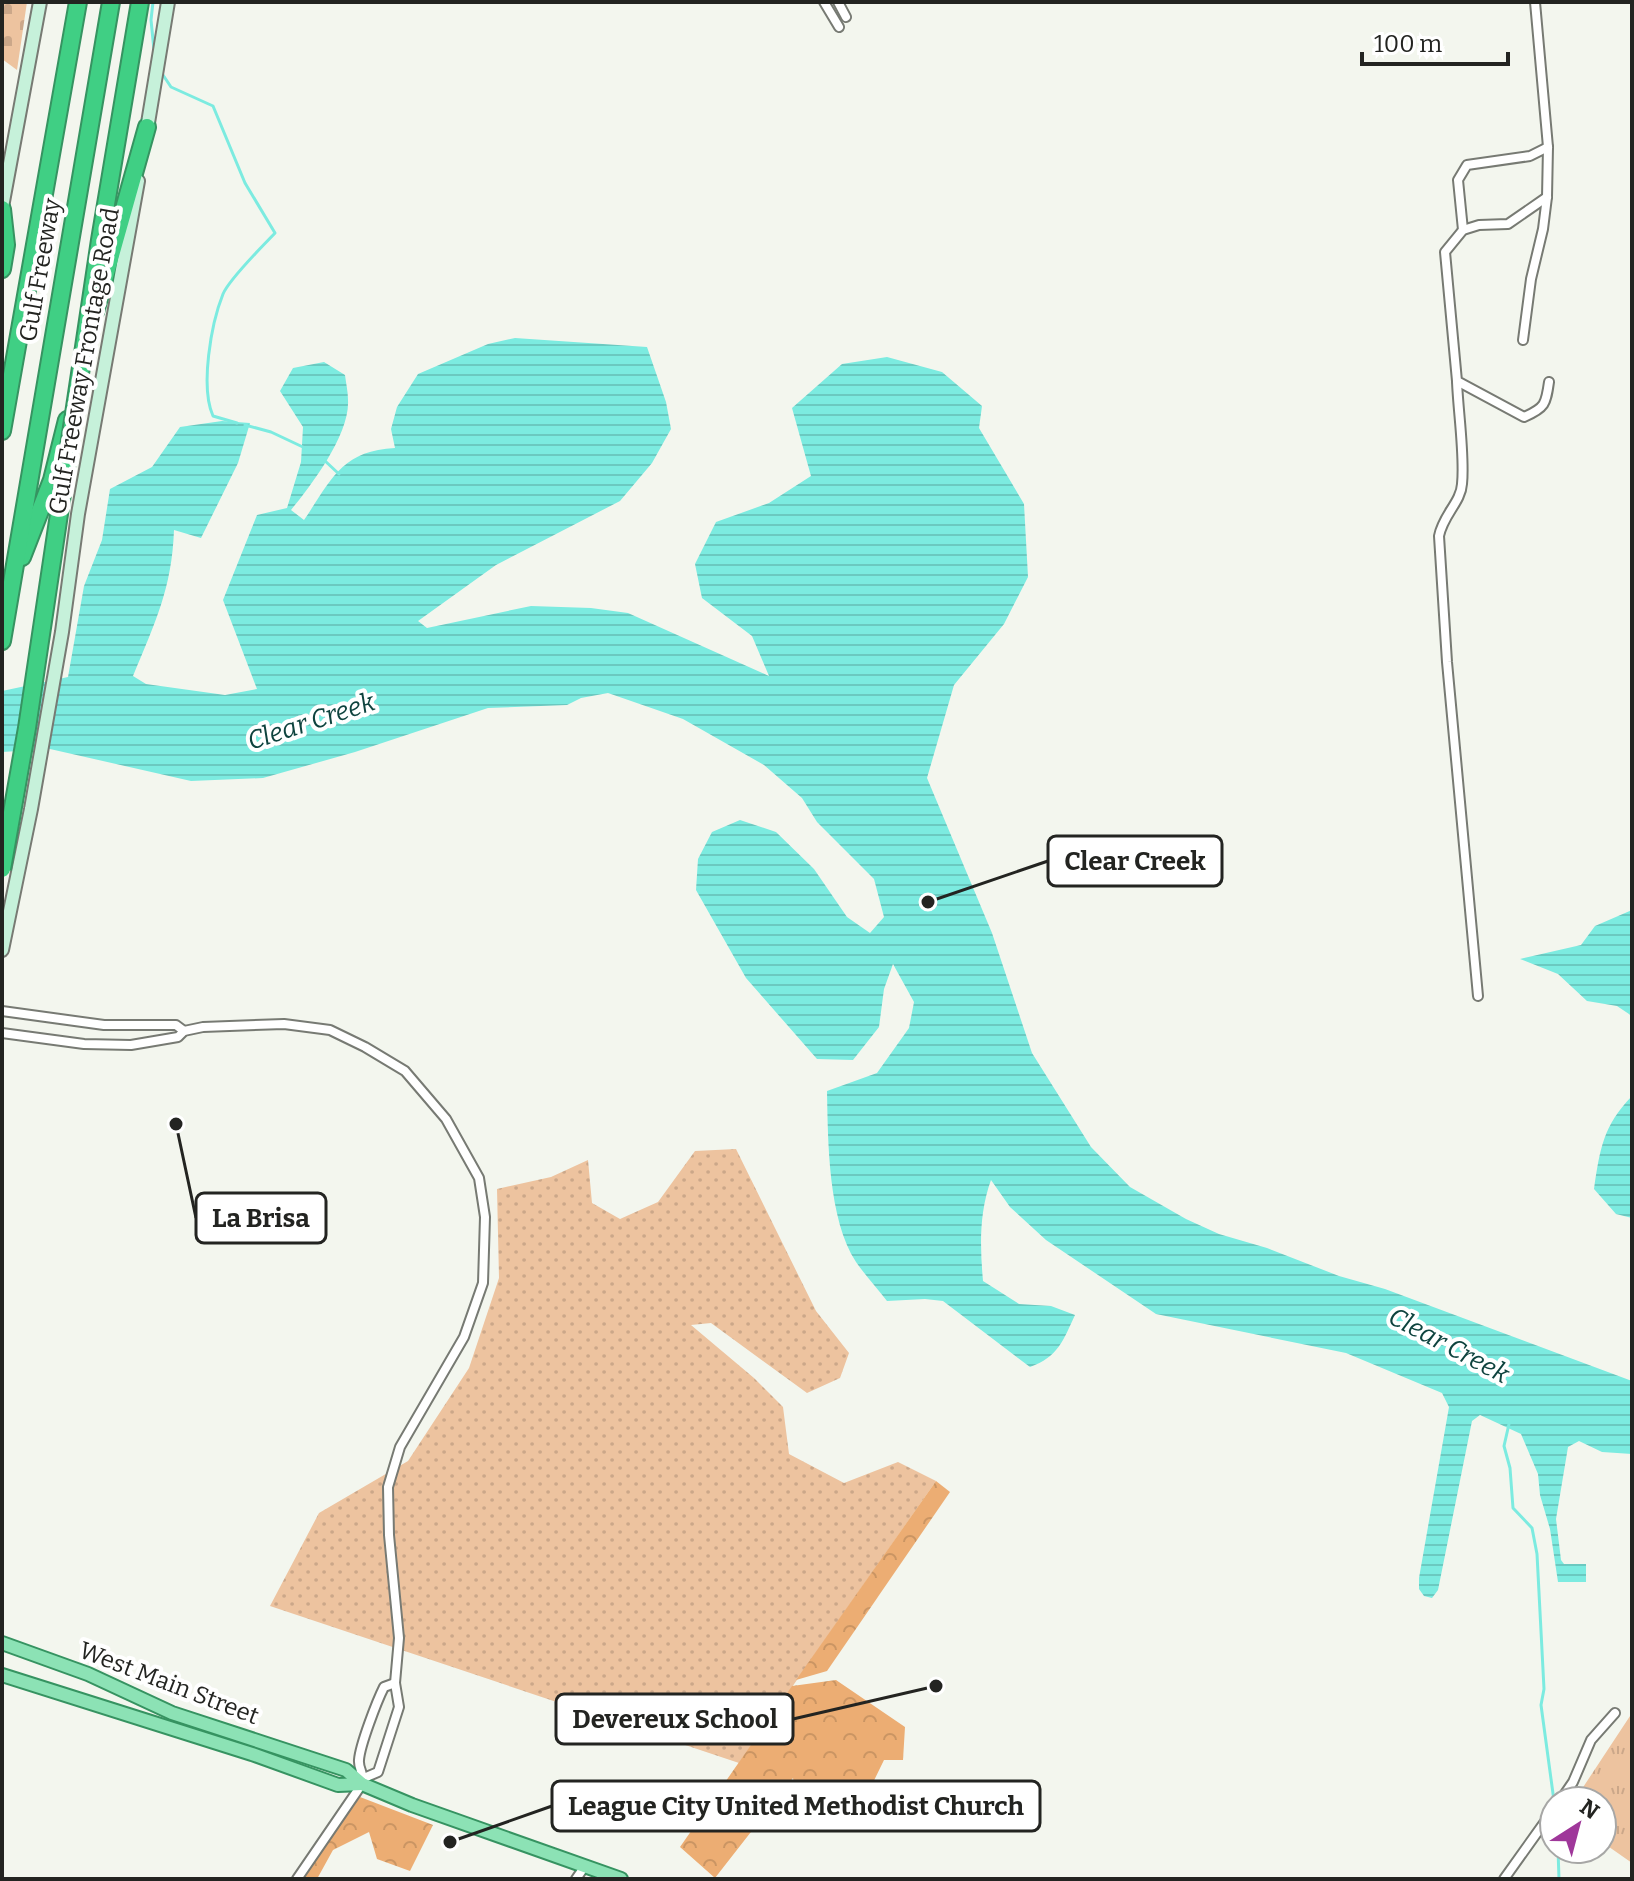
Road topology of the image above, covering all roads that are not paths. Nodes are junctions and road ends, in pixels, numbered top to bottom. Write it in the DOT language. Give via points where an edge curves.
graph roads {
  1 [pos="40,2"];
  2 [pos="78,2"];
  3 [pos="111,2"];
  4 [pos="140,2"];
  5 [pos="168,2"];
  6 [pos="824,2"];
  7 [pos="838,2"];
  8 [pos="1535,2"];
  9 [pos="846,17"];
  10 [pos="839,27"];
  11 [pos="147,127"];
  12 [pos="1548,147"];
  13 [pos="1547,197"];
  14 [pos="2,208"];
  15 [pos="1463,230"];
  16 [pos="2,269"];
  17 [pos="1523,340"];
  18 [pos="1457,381"];
  19 [pos="1549,382"];
  20 [pos="2,431"];
  21 [pos="8,592"];
  22 [pos="2,641"];
  23 [pos="2,870"];
  24 [pos="2,950"];
  25 [pos="1478,996"];
  26 [pos="2,1011"];
  27 [pos="184,1031"];
  28 [pos="2,1033"];
  29 [pos="2,1643"];
  30 [pos="2,1675"];
  31 [pos="395,1683"];
  32 [pos="1615,1713"];
  33 [pos="363,1781"];
  34 [pos="1571,1785"];
  35 [pos="1538,1832"];
  36 [pos="585,1866"];
  37 [pos="297,1879"];
  38 [pos="576,1879"];
  39 [pos="621,1879"];
  40 [pos="1504,1879"];
  1 -- 14 [label="main road"];
  2 -- 20 [label="highway, Gulf Freeway"];
  3 -- 21 [label="highway, Gulf Freeway"];
  4 -- 23 [label="highway, bridge"];
  5 -- 11 [label="main road, Gulf Freeway Frontage Road"];
  6 -- 10 [label="street"];
  7 -- 9 [label="street"];
  8 -- 12 [label="street"];
  11 -- 21 [label="highway" via="52,480"];
  11 -- 24 [label="main road, Gulf Freeway Frontage Road"];
  12 -- 13 [label="street"];
  12 -- 15 [label="street" via="1530,156 1467,165 1458,180"];
  13 -- 15 [label="street" via="1508,224"];
  13 -- 17 [label="street"];
  14 -- 16 [label="highway"];
  15 -- 18 [label="street" via="1445,252"];
  18 -- 19 [label="street" via="1524,417 1546,402"];
  18 -- 25 [label="street" via="1463,486 1442,520 1439,536"];
  21 -- 22 [label="highway, Gulf Freeway"];
  26 -- 27 [label="street" via="104,1025 176,1025"];
  27 -- 28 [label="street" via="178,1037 131,1045"];
  27 -- 31 [label="street" via="284,1024 330,1030 365,1047 405,1071 446,1119 479,1178 485,1217 483,1283 464,1337 400,1447 388,1487 399,1638"];
  29 -- 33 [label="main road, West Main Street" via="88,1674 172,1713 346,1770"];
  30 -- 33 [label="main road, West Main Street" via="338,1785"];
  31 -- 33 [label="street" via="396,1721 378,1772"];
  31 -- 33 [label="street" via="384,1687 376,1703 358,1762"];
  32 -- 34 [label="street" via="1591,1740"];
  33 -- 36 [label="main road, West Main Street" via="412,1805"];
  33 -- 37 [label="street"];
  35 -- 40 [label="street"];
  36 -- 38 [label="street"];
  36 -- 39 [label="main road, West Main Street"];
}
